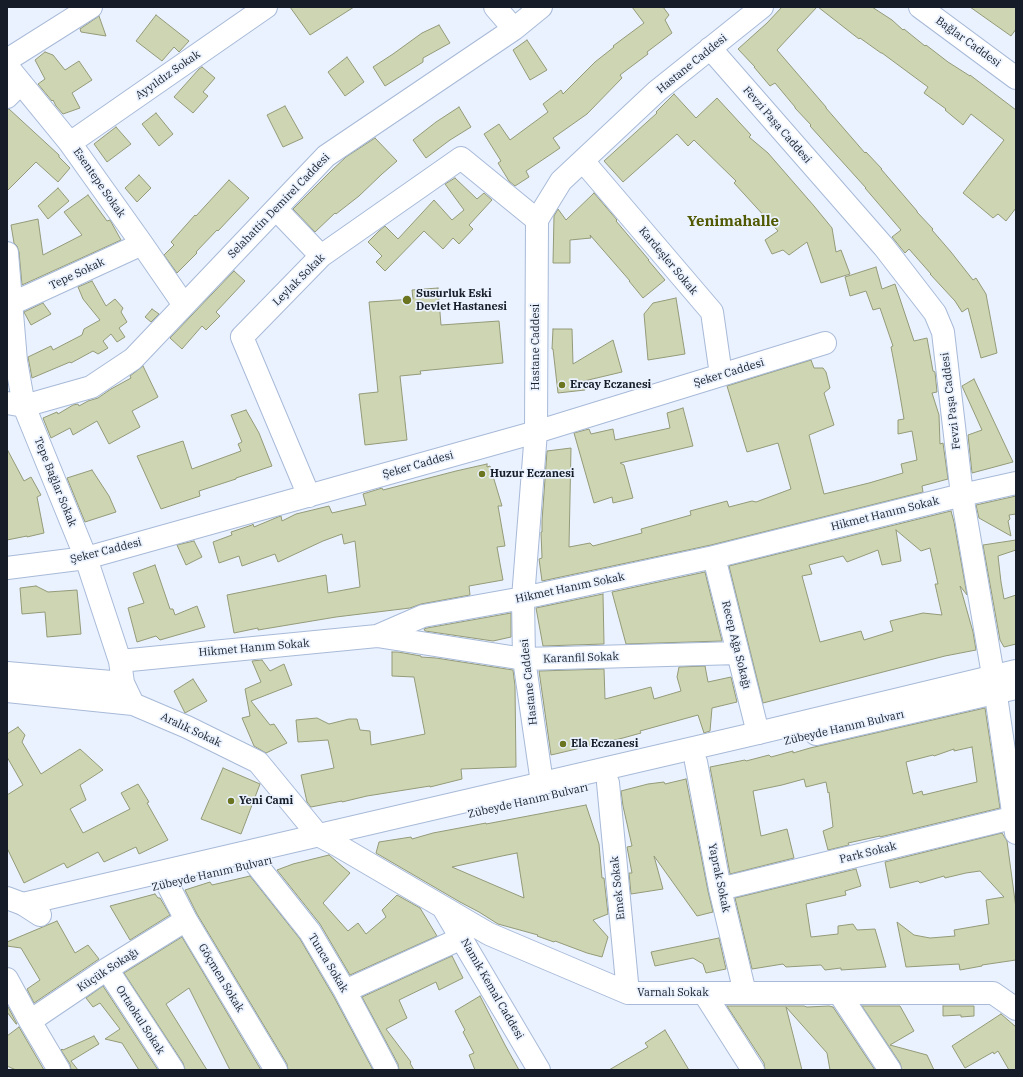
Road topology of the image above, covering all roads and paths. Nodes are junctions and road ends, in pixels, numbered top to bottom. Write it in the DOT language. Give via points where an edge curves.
graph roads {
  1 [pos="91,7"];
  2 [pos="266,7"];
  3 [pos="495,7"];
  4 [pos="541,7"];
  5 [pos="762,7"];
  6 [pos="920,7"];
  7 [pos="514,30"];
  8 [pos="710,48"];
  9 [pos="7,60"];
  10 [pos="7,66"];
  11 [pos="1016,78"];
  12 [pos="14,90"];
  13 [pos="70,143"];
  14 [pos="583,161"];
  15 [pos="276,209"];
  16 [pos="537,220"];
  17 [pos="142,244"];
  18 [pos="7,253"];
  19 [pos="321,256"];
  20 [pos="12,304"];
  21 [pos="184,305"];
  22 [pos="825,343"];
  23 [pos="721,375"];
  24 [pos="16,404"];
  25 [pos="536,432"];
  26 [pos="1016,482"];
  27 [pos="962,495"];
  28 [pos="309,496"];
  29 [pos="714,557"];
  30 [pos="86,558"];
  31 [pos="7,568"];
  32 [pos="523,598"];
  33 [pos="377,636"];
  34 [pos="738,653"];
  35 [pos="524,659"];
  36 [pos="120,661"];
  37 [pos="1016,670"];
  38 [pos="7,673"];
  39 [pos="123,683"];
  40 [pos="1002,685"];
  41 [pos="7,691"];
  42 [pos="133,704"];
  43 [pos="758,733"];
  44 [pos="696,762"];
  45 [pos="608,782"];
  46 [pos="542,783"];
  47 [pos="1015,823"];
  48 [pos="318,835"];
  49 [pos="338,845"];
  50 [pos="256,864"];
  51 [pos="168,885"];
  52 [pos="720,889"];
  53 [pos="23,905"];
  54 [pos="444,908"];
  55 [pos="186,920"];
  56 [pos="462,938"];
  57 [pos="107,969"];
  58 [pos="7,979"];
  59 [pos="345,990"];
  60 [pos="628,993"];
  61 [pos="704,993"];
  62 [pos="745,993"];
  63 [pos="839,993"];
  64 [pos="1016,1009"];
  65 [pos="30,1021"];
  66 [pos="59,1070"];
  67 [pos="173,1070"];
  68 [pos="276,1070"];
  69 [pos="387,1070"];
  70 [pos="539,1070"];
  71 [pos="753,1070"];
  72 [pos="890,1070"];
  1 -- 9 [label="street"];
  2 -- 13 [label="street, Ayyıldız Sokak"];
  3 -- 7 [label="street"];
  4 -- 7 [label="street, Selahattin Demirel Caddesi"];
  5 -- 8 [label="street, Hastane Caddesi"];
  6 -- 11 [label="street, Bağlar Caddesi"];
  7 -- 15 [label="street, Selahattin Demirel Caddesi" via="326,156"];
  8 -- 14 [label="street, Hastane Caddesi" via="657,91"];
  8 -- 27 [label="street, Fevzi Paşa Caddesi" via="884,247 935,313 943,332"];
  10 -- 12 [label="street, Esentepe Sokak"];
  12 -- 13 [label="street, Esentepe Sokak"];
  13 -- 17 [label="street, Esentepe Sokak"];
  14 -- 16 [label="street, Hastane Caddesi" via="561,182"];
  14 -- 23 [label="street, Kardeşler Sokak" via="712,312"];
  15 -- 19 [label="street"];
  15 -- 21 [label="street, Selahattin Demirel Caddesi"];
  16 -- 19 [label="street, Leylak Sokak" via="461,158"];
  16 -- 25 [label="street, Hastane Caddesi"];
  17 -- 20 [label="street, Tepe Sokak"];
  17 -- 21 [label="street, Esentepe Sokak"];
  18 -- 20 [label="street, Tepe Bağlar Sokak"];
  19 -- 28 [label="street, Leylak Sokak" via="242,337"];
  20 -- 24 [label="street, Tepe Bağlar Sokak"];
  21 -- 24 [label="street, Selahattin Demirel Caddesi" via="133,358 91,387"];
  22 -- 23 [label="street, Şeker Caddesi"];
  23 -- 25 [label="street, Şeker Caddesi"];
  24 -- 30 [label="street, Tepe Bağlar Sokak"];
  25 -- 28 [label="street, Şeker Caddesi"];
  25 -- 32 [label="street, Hastane Caddesi"];
  26 -- 27 [label="street, Hikmet Hanım Sokak"];
  27 -- 29 [label="street, Hikmet Hanım Sokak"];
  27 -- 40 [label="street, Fevzi Paşa Caddesi"];
  28 -- 30 [label="street, Şeker Caddesi"];
  29 -- 32 [label="street, Hikmet Hanım Sokak"];
  29 -- 34 [label="street, Recep Ağa Sokağı"];
  30 -- 31 [label="street, Şeker Caddesi"];
  30 -- 36 [label="street, Tepe Bağlar Sokak"];
  32 -- 33 [label="street, Hikmet Hanım Sokak" via="423,616"];
  32 -- 35 [label="street, Hastane Caddesi"];
  33 -- 35 [label="street, Karanfil Sokak"];
  33 -- 36 [label="street, Hikmet Hanım Sokak"];
  34 -- 35 [label="street, Karanfil Sokak"];
  34 -- 43 [label="street, Recep Ağa Sokağı"];
  35 -- 46 [label="street, Hastane Caddesi"];
  36 -- 39 [label="street, Tepe Bağlar Sokak"];
  37 -- 40 [label="street"];
  38 -- 39 [label="street"];
  39 -- 42 [label="street, Tepe Bağlar Sokak"];
  40 -- 43 [label="street"];
  40 -- 44 [label="street, Zübeyde Hanım Bulvarı"];
  40 -- 47 [label="street, Fevzi Paşa Caddesi"];
  41 -- 42 [label="street, Aralık Sokak"];
  42 -- 48 [label="street, Aralık Sokak" via="258,762"];
  43 -- 46 [label="street"];
  44 -- 45 [label="street, Zübeyde Hanım Bulvarı"];
  44 -- 52 [label="street, Yaprak Sokak"];
  45 -- 49 [label="street, Zübeyde Hanım Bulvarı"];
  45 -- 60 [label="street, Emek Sokak"];
  46 -- 48 [label="street"];
  47 -- 52 [label="street, Park Sokak"];
  48 -- 49 [label="street, Aralık Sokak"];
  48 -- 53 [label="street"];
  49 -- 50 [label="street, Zübeyde Hanım Bulvarı"];
  49 -- 54 [label="street, Varnalı Sokak"];
  50 -- 51 [label="street, Zübeyde Hanım Bulvarı"];
  50 -- 59 [label="street, Tunca Sokak" via="310,932"];
  51 -- 53 [label="street, Zübeyde Hanım Bulvarı"];
  51 -- 55 [label="street, Göçmen Sokak"];
  52 -- 62 [label="street, Yaprak Sokak"];
  54 -- 56 [label="street, Namık Kemal Caddesi"];
  54 -- 60 [label="street, Varnalı Sokak" via="488,934"];
  55 -- 57 [label="street, Küçük Sokağı"];
  55 -- 68 [label="street, Göçmen Sokak"];
  56 -- 59 [label="street"];
  56 -- 70 [label="street, Namık Kemal Caddesi"];
  57 -- 65 [label="street, Küçük Sokağı"];
  57 -- 67 [label="street, Ortaokul Sokak"];
  58 -- 65 [label="street"];
  59 -- 69 [label="street, Tunca Sokak"];
  60 -- 61 [label="street, Varnalı Sokak"];
  61 -- 62 [label="street, Varnalı Sokak"];
  61 -- 71 [label="street"];
  62 -- 63 [label="street, Varnalı Sokak"];
  63 -- 64 [label="street, Varnalı Sokak" via="993,993"];
  63 -- 72 [label="street"];
  65 -- 66 [label="street"];
}
